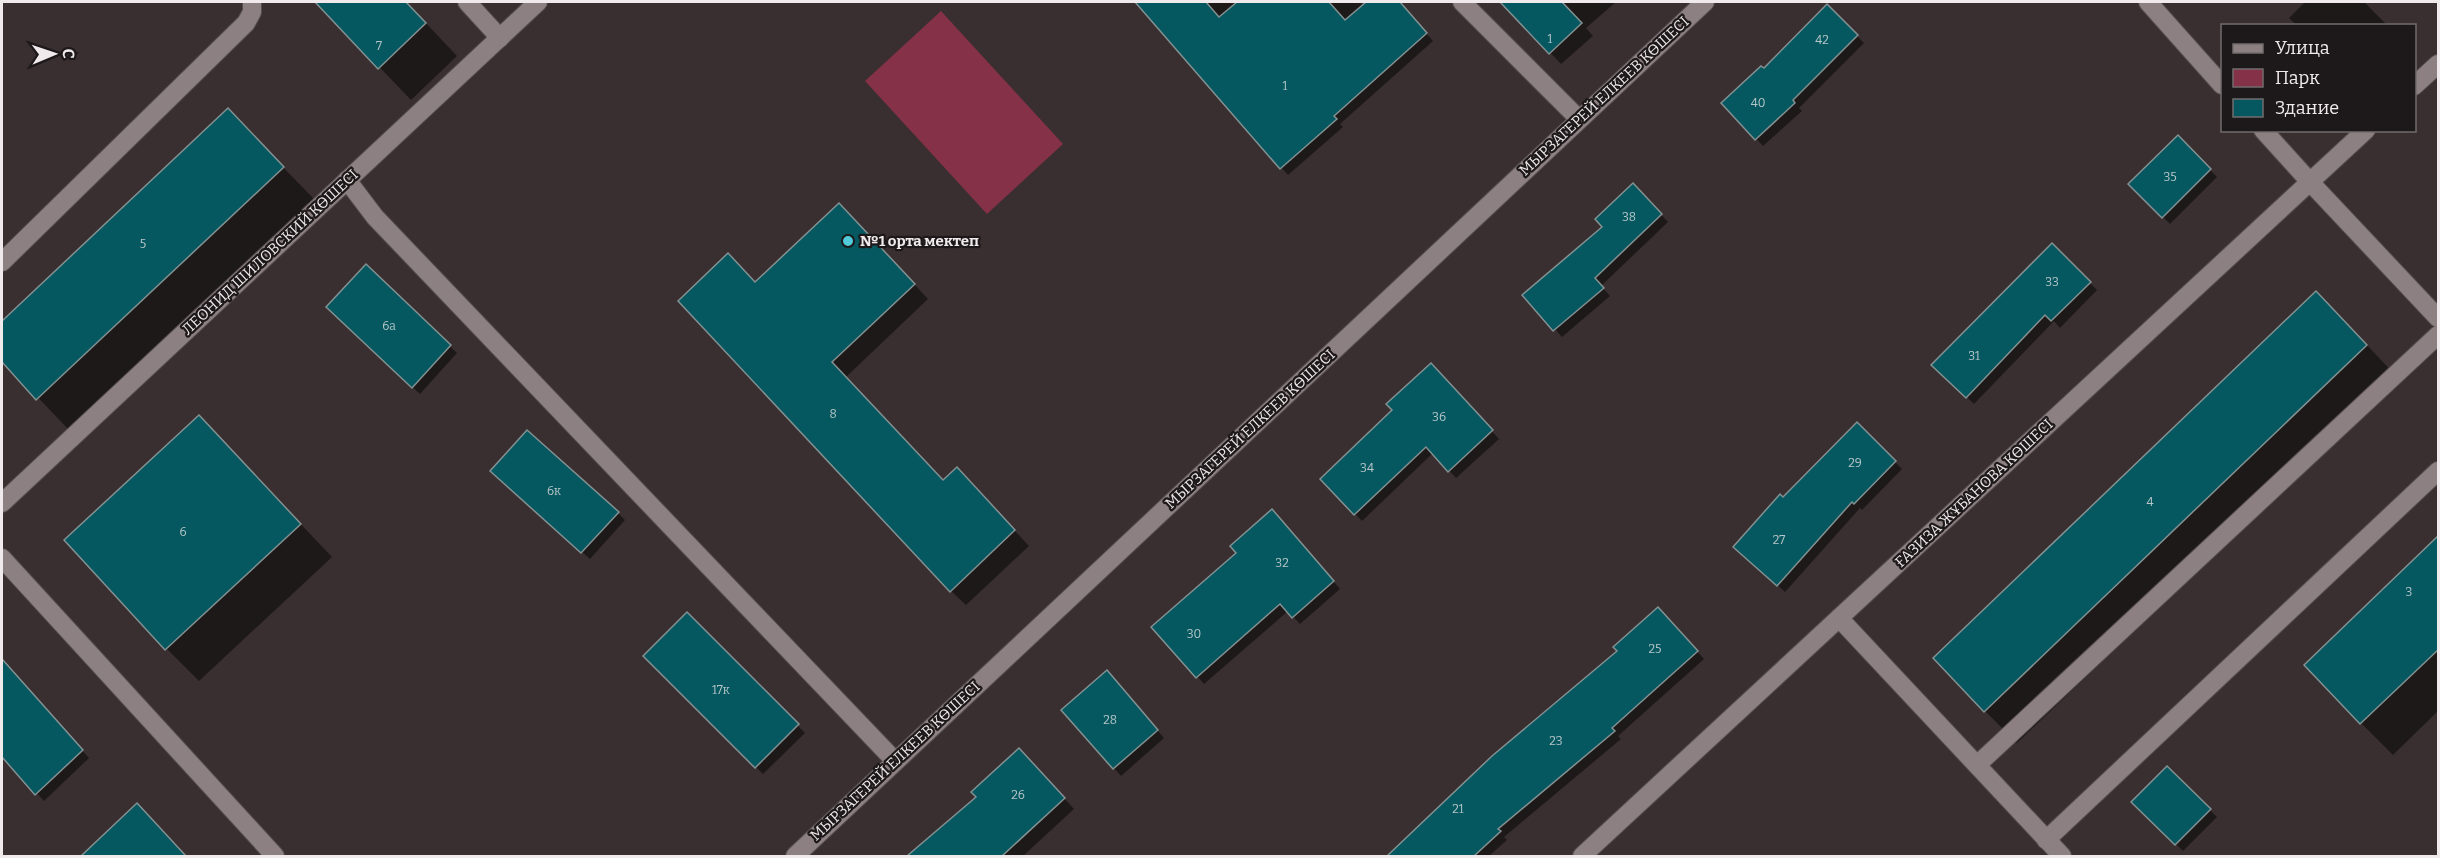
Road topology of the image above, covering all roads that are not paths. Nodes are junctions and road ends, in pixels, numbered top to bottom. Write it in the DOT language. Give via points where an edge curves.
graph roads {
  1 [pos="252,2"];
  2 [pos="467,2"];
  3 [pos="538,2"];
  4 [pos="1462,2"];
  5 [pos="1705,2"];
  6 [pos="2148,2"];
  7 [pos="500,38"];
  8 [pos="2439,64"];
  9 [pos="2221,83"];
  10 [pos="2416,85"];
  11 [pos="1579,119"];
  12 [pos="2265,132"];
  13 [pos="2364,132"];
  14 [pos="346,180"];
  15 [pos="2310,182"];
  16 [pos="2,262"];
  17 [pos="2439,318"];
  18 [pos="2439,335"];
  19 [pos="2439,471"];
  20 [pos="2,503"];
  21 [pos="2,558"];
  22 [pos="1839,618"];
  23 [pos="896,760"];
  24 [pos="1977,765"];
  25 [pos="2046,840"];
  26 [pos="275,856"];
  27 [pos="795,856"];
  28 [pos="1582,856"];
  29 [pos="2062,856"];
  1 -- 16 [label="street" via="246,23"];
  2 -- 7 [label="street"];
  3 -- 7 [label="street, ЛЕОНИД ШИЛОВСКИЙ КӨШЕСІ"];
  4 -- 11 [label="street"];
  5 -- 11 [label="street, МЫРЗАГЕРЕЙ ЕЛКЕЕВ КӨШЕСІ"];
  6 -- 9 [label="street"];
  7 -- 14 [label="street, ЛЕОНИД ШИЛОВСКИЙ КӨШЕСІ"];
  8 -- 10 [label="street"];
  11 -- 23 [label="street, МЫРЗАГЕРЕЙ ЕЛКЕЕВ КӨШЕСІ"];
  12 -- 15 [label="street"];
  13 -- 15 [label="street, ҒАЗИЗА ЖҰБАНОВА КӨШЕСІ"];
  14 -- 20 [label="street, ЛЕОНИД ШИЛОВСКИЙ КӨШЕСІ"];
  14 -- 23 [label="street" via="375,217"];
  15 -- 17 [label="street"];
  15 -- 22 [label="street, ҒАЗИЗА ЖҰБАНОВА КӨШЕСІ"];
  18 -- 24 [label="street"];
  19 -- 25 [label="street"];
  21 -- 26 [label="street"];
  22 -- 24 [label="street"];
  22 -- 28 [label="street, ҒАЗИЗА ЖҰБАНОВА КӨШЕСІ"];
  23 -- 27 [label="street, МЫРЗАГЕРЕЙ ЕЛКЕЕВ КӨШЕСІ"];
  24 -- 25 [label="street"];
  25 -- 29 [label="street"];
}
